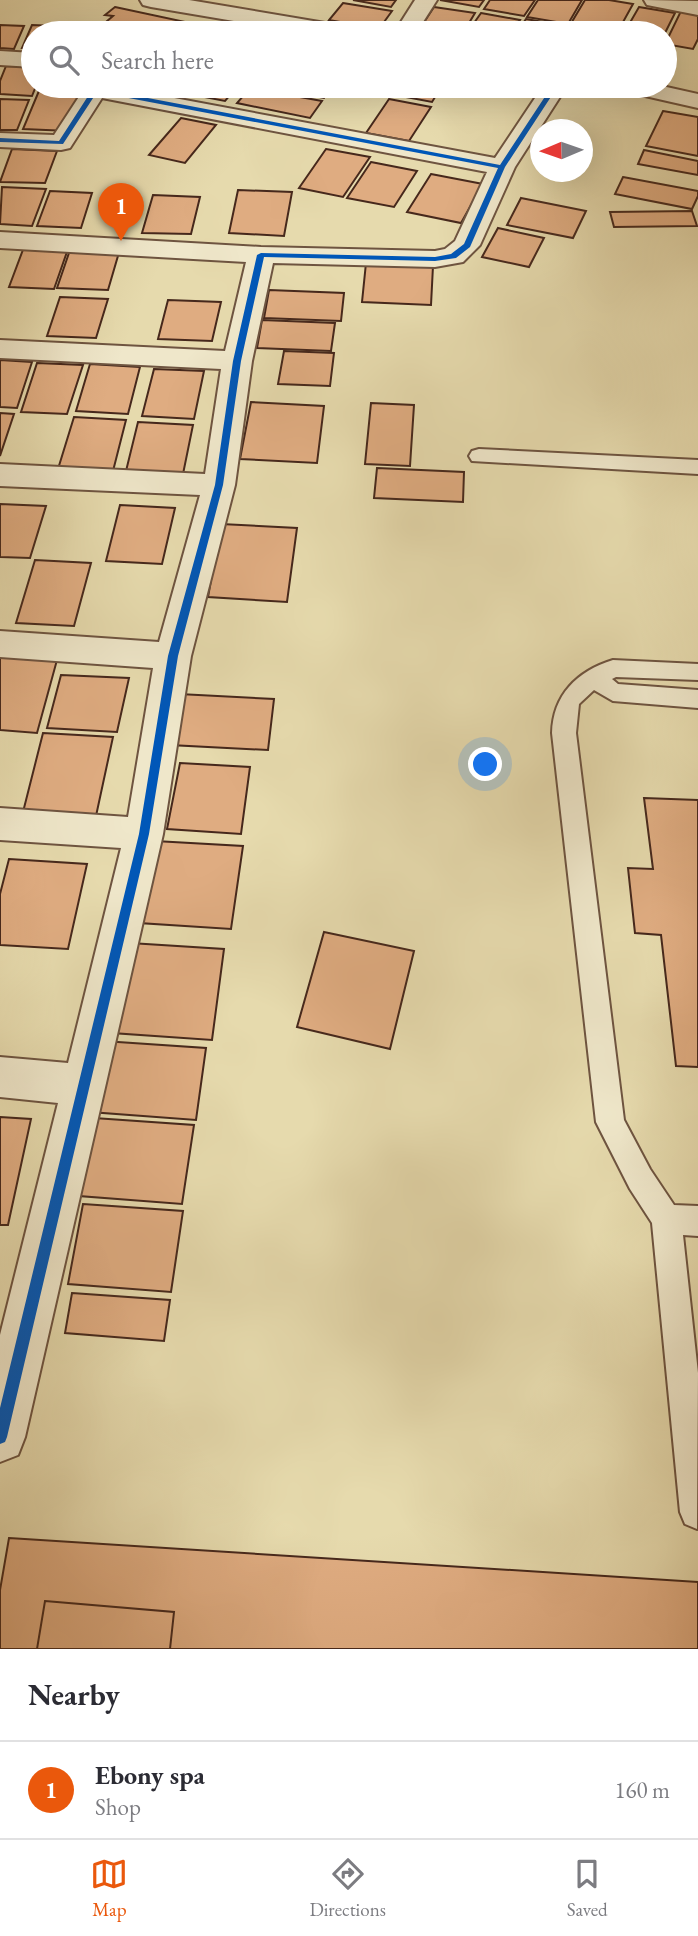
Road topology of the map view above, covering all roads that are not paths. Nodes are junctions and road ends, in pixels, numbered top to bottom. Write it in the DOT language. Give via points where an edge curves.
graph roads {
  1 [pos="151,0"];
  2 [pos="426,0"];
  3 [pos="655,0"];
  4 [pos="240,7"];
  5 [pos="698,8"];
  6 [pos="295,21"];
  7 [pos="413,21"];
  8 [pos="0,58"];
  9 [pos="21,59"];
  10 [pos="677,96"];
  11 [pos="90,98"];
  12 [pos="137,98"];
  13 [pos="547,98"];
  14 [pos="698,101"];
  15 [pos="0,140"];
  16 [pos="502,167"];
  17 [pos="0,240"];
  18 [pos="261,255"];
  19 [pos="0,349"];
  20 [pos="237,361"];
  21 [pos="479,456"];
  22 [pos="698,467"];
  23 [pos="0,475"];
  24 [pos="219,485"];
  25 [pos="0,643"];
  26 [pos="173,656"];
  27 [pos="698,672"];
  28 [pos="594,679"];
  29 [pos="698,699"];
  30 [pos="0,824"];
  31 [pos="144,834"];
  32 [pos="0,1077"];
  33 [pos="83,1085"];
  34 [pos="666,1219"];
  35 [pos="698,1221"];
  36 [pos="1,1430"];
  37 [pos="697,1512"];
  1 -- 4 [label="street"];
  2 -- 7 [label="street"];
  3 -- 5 [label="street"];
  4 -- 6 [label="street"];
  8 -- 9 [label="street"];
  10 -- 14 [label="street"];
  11 -- 15 [label="street" via="61,143"];
  12 -- 16 [label="street"];
  13 -- 16 [label="street"];
  16 -- 18 [label="street" via="467,245 453,256"];
  17 -- 18 [label="street"];
  18 -- 20 [label="street"];
  19 -- 20 [label="street"];
  20 -- 24 [label="street"];
  21 -- 22 [label="lane"];
  23 -- 24 [label="street"];
  24 -- 26 [label="street"];
  25 -- 26 [label="street"];
  26 -- 31 [label="street"];
  27 -- 28 [label="lane" via="613,668"];
  28 -- 29 [label="lane" via="614,692"];
  28 -- 34 [label="lane" via="574,692 564,711 564,733 610,1122"];
  30 -- 31 [label="street"];
  31 -- 33 [label="street"];
  32 -- 33 [label="street"];
  33 -- 36 [label="street"];
  34 -- 35 [label="lane"];
  34 -- 37 [label="lane"];
}
